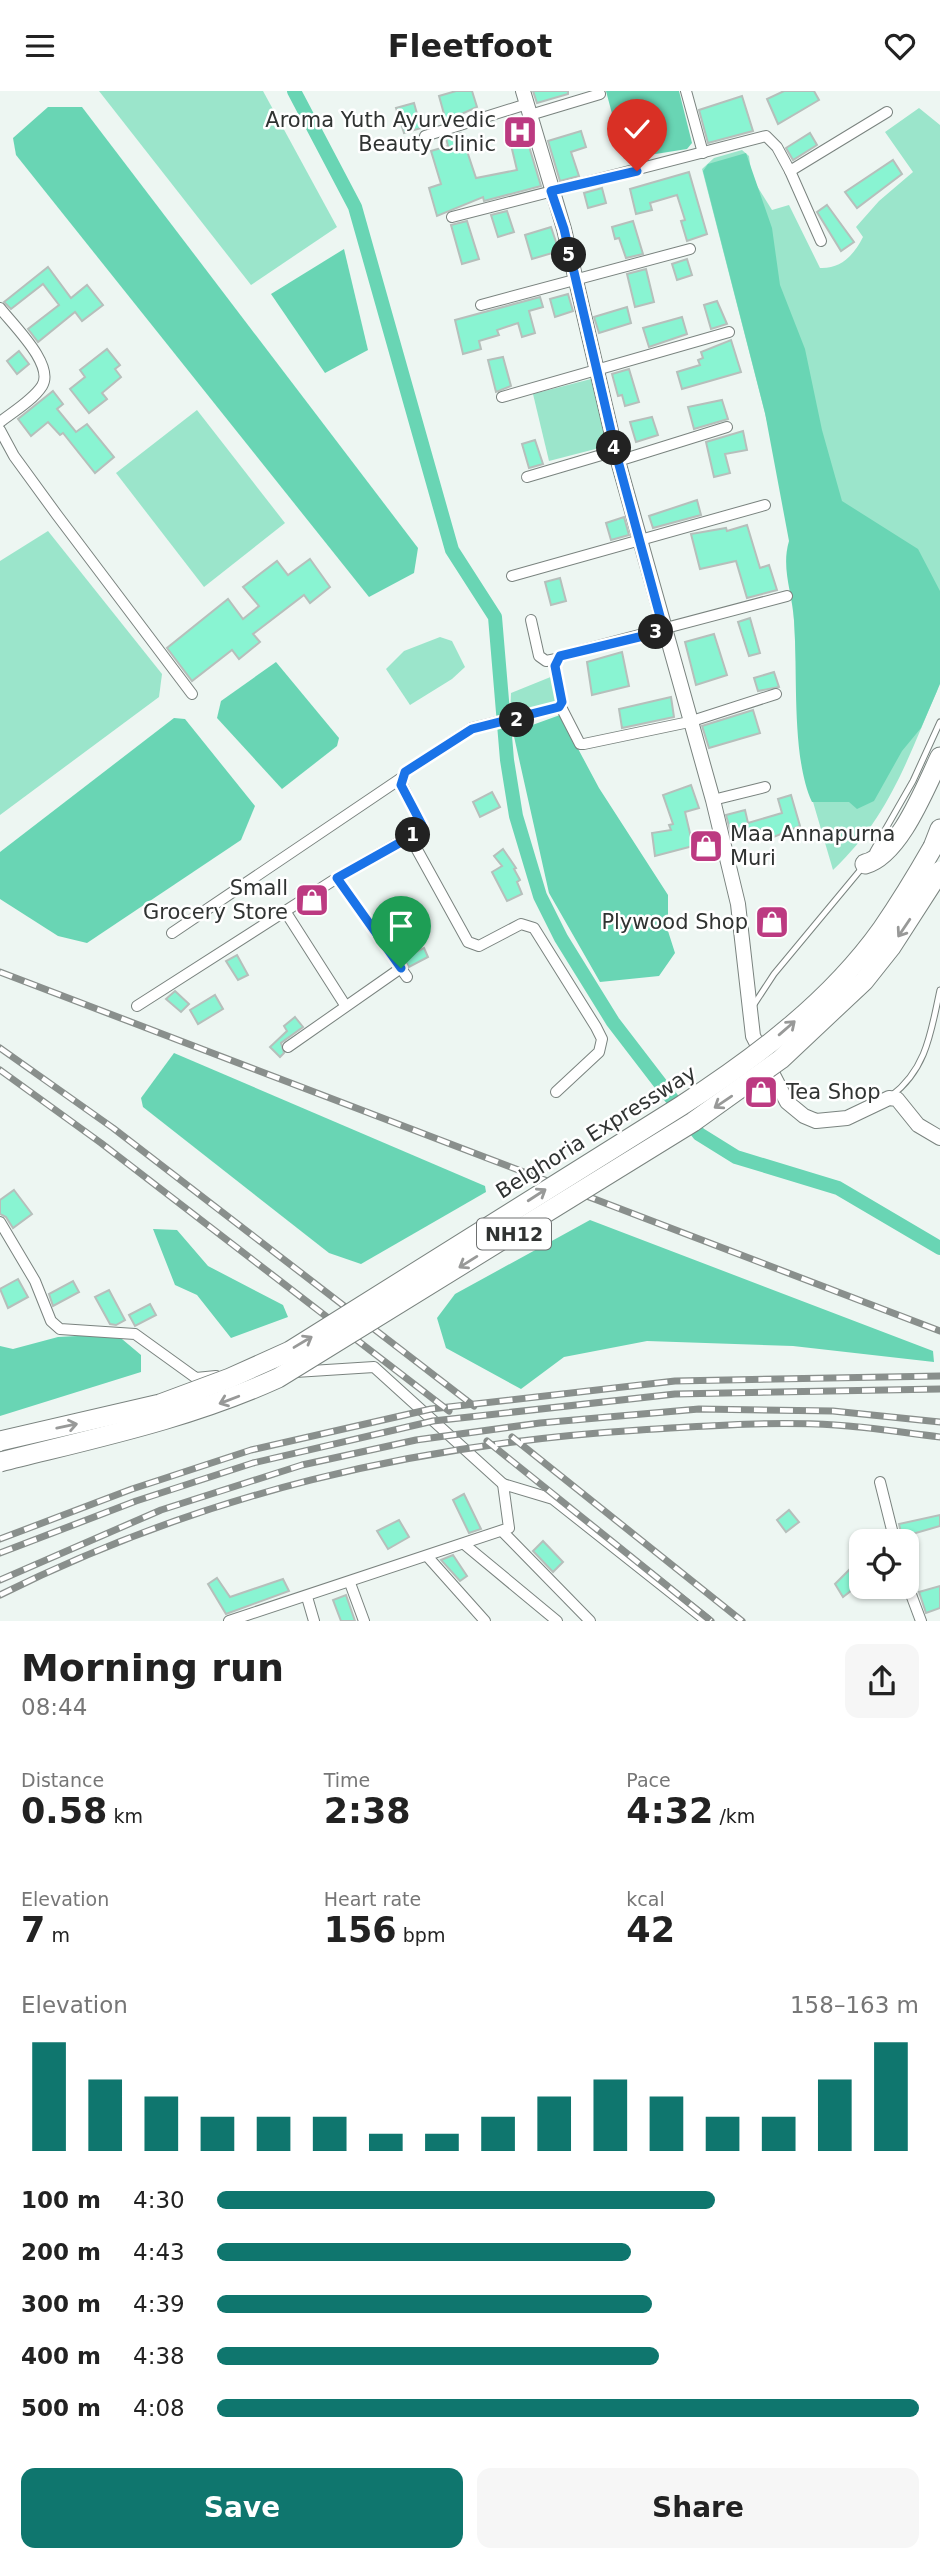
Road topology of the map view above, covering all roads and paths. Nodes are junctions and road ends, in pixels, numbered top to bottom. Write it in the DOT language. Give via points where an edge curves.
graph roads {
  1 [pos="686,91"];
  2 [pos="600,94"];
  3 [pos="527,103"];
  4 [pos="887,112"];
  5 [pos="425,136"];
  6 [pos="703,153"];
  7 [pos="790,171"];
  8 [pos="551,191"];
  9 [pos="452,217"];
  10 [pos="821,241"];
  11 [pos="690,249"];
  12 [pos="575,279"];
  13 [pos="481,305"];
  14 [pos="0,308"];
  15 [pos="729,332"];
  16 [pos="595,372"];
  17 [pos="502,397"];
  18 [pos="0,422"];
  19 [pos="727,427"];
  20 [pos="0,430"];
  21 [pos="616,456"];
  22 [pos="527,477"];
  23 [pos="765,505"];
  24 [pos="639,539"];
  25 [pos="512,576"];
  26 [pos="786,596"];
  27 [pos="531,620"];
  28 [pos="664,631"];
  29 [pos="556,659"];
  30 [pos="192,694"];
  31 [pos="776,694"];
  32 [pos="560,705"];
  33 [pos="689,722"];
  34 [pos="940,722"];
  35 [pos="940,757"];
  36 [pos="402,776"];
  37 [pos="765,787"];
  38 [pos="713,800"];
  39 [pos="410,837"];
  40 [pos="936,838"];
  41 [pos="865,864"];
  42 [pos="940,871"];
  43 [pos="337,878"];
  44 [pos="285,911"];
  45 [pos="172,933"];
  46 [pos="940,990"];
  47 [pos="345,1005"];
  48 [pos="137,1006"];
  49 [pos="750,1023"];
  50 [pos="288,1047"];
  51 [pos="556,1092"];
  52 [pos="889,1098"];
  53 [pos="940,1138"];
  54 [pos="0,1222"];
  55 [pos="0,1441"];
  56 [pos="0,1462"];
  57 [pos="880,1482"];
  58 [pos="503,1484"];
  59 [pos="892,1529"];
  60 [pos="502,1531"];
  61 [pos="464,1544"];
  62 [pos="428,1556"];
  63 [pos="350,1583"];
  64 [pos="307,1597"];
  65 [pos="913,1599"];
  66 [pos="265,1615"];
  67 [pos="229,1621"];
  68 [pos="314,1621"];
  69 [pos="364,1621"];
  70 [pos="485,1621"];
  71 [pos="557,1621"];
  72 [pos="590,1621"];
  73 [pos="707,1621"];
  74 [pos="921,1621"];
  1 -- 6 [label="street"];
  2 -- 3 [label="street"];
  3 -- 5 [label="street"];
  3 -- 8 [label="street"];
  4 -- 7 [label="street"];
  6 -- 7 [label="street" via="766,136"];
  6 -- 8 [label="street"];
  7 -- 10 [label="street"];
  8 -- 9 [label="street"];
  8 -- 12 [label="street"];
  11 -- 12 [label="street"];
  12 -- 13 [label="street"];
  12 -- 16 [label="street"];
  14 -- 18 [label="street" via="43,362 46,376 41,388"];
  15 -- 16 [label="street"];
  16 -- 17 [label="street"];
  16 -- 21 [label="street"];
  19 -- 21 [label="street"];
  20 -- 30 [label="street"];
  21 -- 22 [label="street"];
  21 -- 24 [label="street"];
  23 -- 24 [label="street"];
  24 -- 25 [label="street"];
  24 -- 28 [label="street"];
  26 -- 28 [label="street"];
  27 -- 29 [label="street" via="539,656 546,661"];
  28 -- 29 [label="street"];
  28 -- 33 [label="street"];
  29 -- 32 [label="street"];
  31 -- 33 [label="street"];
  32 -- 33 [label="street" via="580,744"];
  32 -- 36 [label="street" via="463,734"];
  33 -- 38 [label="street"];
  34 -- 41 [label="lane" via="895,816"];
  35 -- 41 [label="highway" via="895,842 883,857"];
  36 -- 39 [label="street" via="401,785 420,819"];
  36 -- 45 [label="street"];
  37 -- 38 [label="street"];
  38 -- 49 [label="street" via="738,904"];
  39 -- 43 [label="street"];
  39 -- 51 [label="street" via="468,942 480,946 521,924 534,928 603,1039 599,1052"];
  55 -- 40 [label="highway, Belghoria Expressway / NH12, one-way, bridge" via="160,1404 290,1351 681,1106 780,1034 850,969 881,930"];
  41 -- 49 [label="lane" via="766,983 755,1001"];
  42 -- 56 [label="highway, Belghoria Expressway / NH12, one-way, bridge" via="864,981 781,1059 693,1122 278,1378 162,1422"];
  43 -- 44 [label="street"];
  43 -- 47 [label="street" via="404,973"];
  44 -- 47 [label="street"];
  44 -- 48 [label="street"];
  46 -- 52 [label="lane" via="919,1066"];
  47 -- 50 [label="street"];
  49 -- 52 [label="street" via="752,1036 787,1102 804,1116 816,1121 847,1118"];
  52 -- 53 [label="street" via="903,1103 925,1130"];
  54 -- 58 [label="street" via="35,1281 51,1321 60,1329 135,1334 196,1378 373,1367"];
  57 -- 59 [label="street"];
  58 -- 60 [label="street" via="509,1528"];
  58 -- 73 [label="street" via="553,1499"];
  60 -- 61 [label="street"];
  60 -- 72 [label="street"];
  61 -- 62 [label="street"];
  61 -- 71 [label="street"];
  62 -- 63 [label="street"];
  62 -- 70 [label="street"];
  63 -- 64 [label="street"];
  63 -- 69 [label="street"];
  64 -- 66 [label="street"];
  64 -- 68 [label="street"];
  65 -- 74 [label="street"];
  66 -- 67 [label="street"];
}
